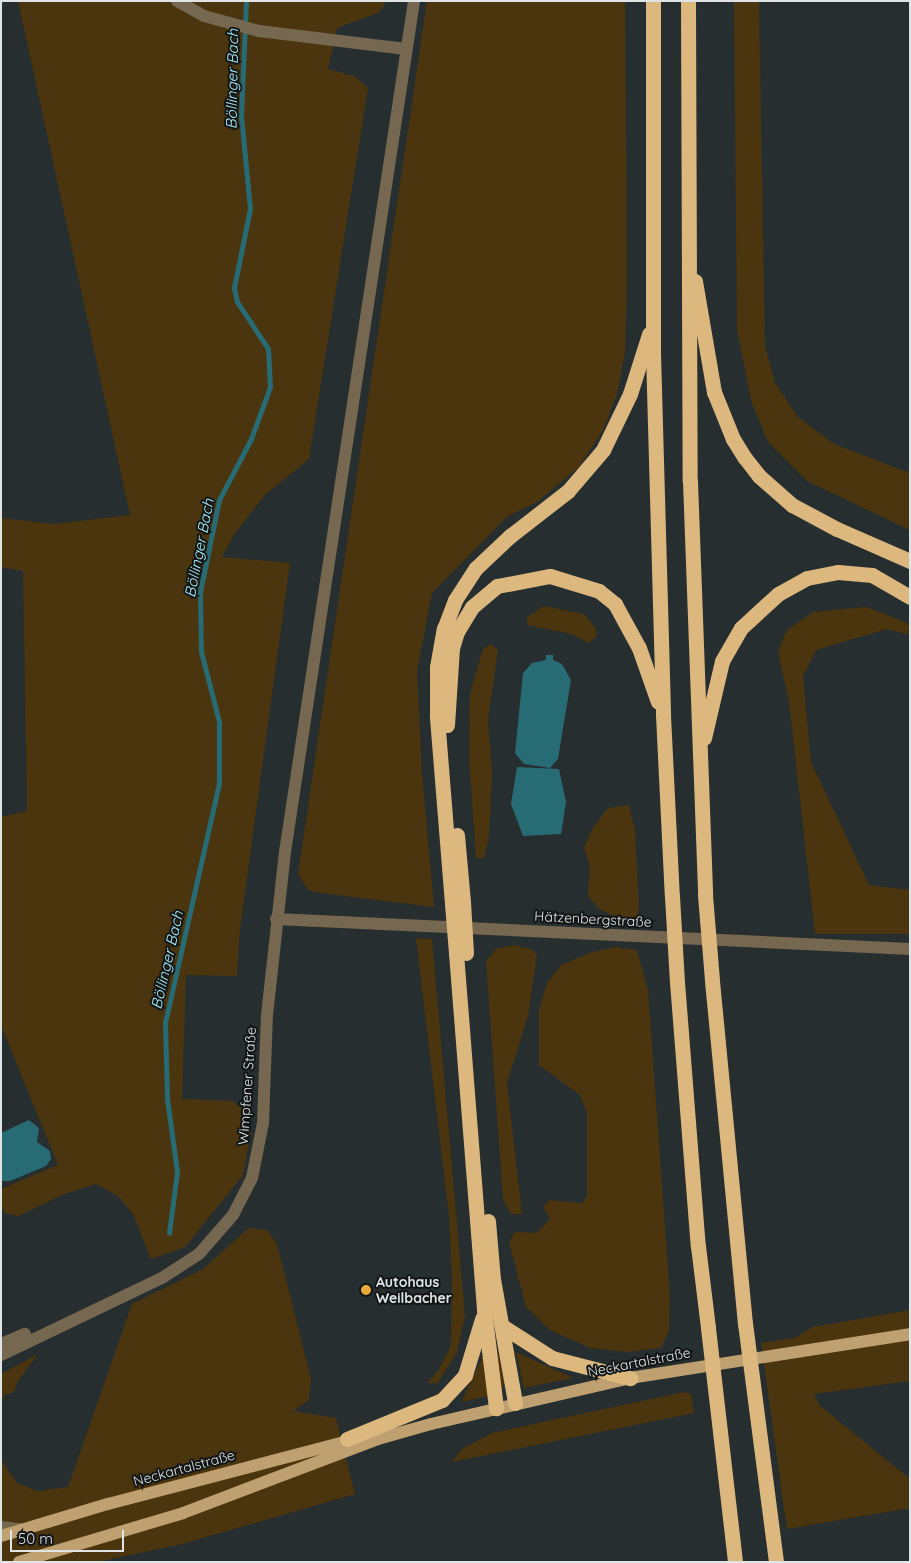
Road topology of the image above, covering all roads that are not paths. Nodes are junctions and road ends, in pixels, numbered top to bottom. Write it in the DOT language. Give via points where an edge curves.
graph roads {
  1 [pos="177,1"];
  2 [pos="414,1"];
  3 [pos="653,1"];
  4 [pos="688,1"];
  5 [pos="406,49"];
  6 [pos="688,240"];
  7 [pos="652,326"];
  8 [pos="910,561"];
  9 [pos="910,597"];
  10 [pos="663,715"];
  11 [pos="699,759"];
  12 [pos="458,903"];
  13 [pos="276,919"];
  14 [pos="910,949"];
  15 [pos="461,953"];
  16 [pos="162,1278"];
  17 [pos="484,1310"];
  18 [pos="502,1326"];
  19 [pos="910,1334"];
  20 [pos="1,1344"];
  21 [pos="1,1356"];
  22 [pos="630,1378"];
  23 [pos="515,1403"];
  24 [pos="496,1408"];
  25 [pos="346,1439"];
  26 [pos="378,1440"];
  27 [pos="1,1526"];
  28 [pos="24,1530"];
  29 [pos="1,1536"];
  30 [pos="22,1561"];
  31 [pos="735,1562"];
  32 [pos="776,1562"];
  1 -- 5 [label="street" via="204,16 259,31"];
  2 -- 5 [label="street, Wimpfener Straße"];
  3 -- 7 [label="highway"];
  4 -- 6 [label="highway"];
  5 -- 13 [label="street, Wimpfener Straße"];
  6 -- 8 [label="highway" via="714,392 733,439 745,458 758,476 792,505 837,530"];
  6 -- 11 [label="highway" via="690,481"];
  7 -- 10 [label="highway"];
  7 -- 12 [label="highway" via="630,394 603,450 568,490 476,568 455,600 444,629 436,694"];
  9 -- 11 [label="highway" via="872,575 838,572 807,578 778,594 741,628 722,661"];
  10 -- 12 [label="highway" via="628,622 615,604 599,592 550,576 497,586 472,607 457,632 452,648 447,716"];
  10 -- 31 [label="highway, bridge" via="672,896 698,1246"];
  11 -- 32 [label="highway, bridge" via="712,980 745,1322"];
  12 -- 15 [label="highway, bridge"];
  13 -- 14 [label="street, Hätzenbergstraße"];
  13 -- 16 [label="street, Wimpfener Straße" via="262,1123 252,1178 223,1229 199,1254"];
  15 -- 17 [label="highway"];
  15 -- 18 [label="highway" via="488,1232"];
  16 -- 20 [label="street, Wimpfener Straße"];
  16 -- 21 [label="street, Wimpfener Straße"];
  17 -- 24 [label="highway"];
  17 -- 25 [label="highway" via="473,1358 453,1390 431,1407"];
  18 -- 22 [label="highway" via="552,1358"];
  18 -- 23 [label="highway"];
  19 -- 22 [label="main road, Neckartalstraße"];
  22 -- 23 [label="main road, Neckartalstraße"];
  23 -- 24 [label="main road, Neckartalstraße"];
  24 -- 26 [label="main road, Neckartalstraße"];
  25 -- 26 [label="main road, Neckartalstraße"];
  25 -- 28 [label="main road, Neckartalstraße"];
  26 -- 30 [label="main road, Neckartalstraße" via="183,1513"];
  27 -- 28 [label="street"];
  28 -- 29 [label="main road, Neckartalstraße"];
}
